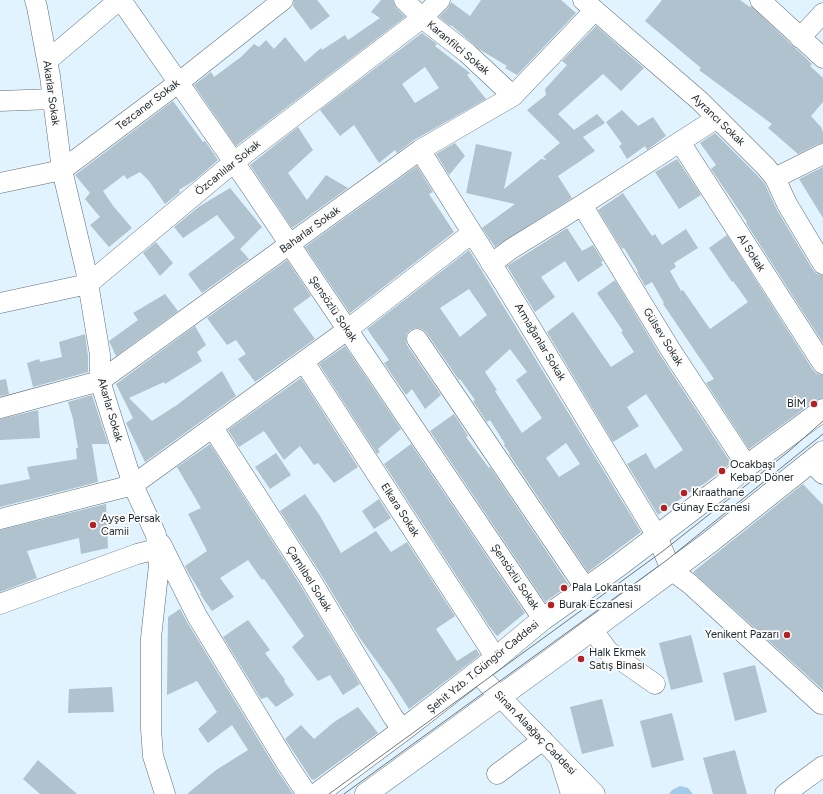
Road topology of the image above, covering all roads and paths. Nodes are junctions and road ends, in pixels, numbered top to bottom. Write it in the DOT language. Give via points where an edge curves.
graph roads {
  1 [pos="34,0"];
  2 [pos="120,0"];
  3 [pos="283,0"];
  4 [pos="404,0"];
  5 [pos="440,0"];
  6 [pos="760,0"];
  7 [pos="589,5"];
  8 [pos="823,13"];
  9 [pos="422,18"];
  10 [pos="800,38"];
  11 [pos="823,58"];
  12 [pos="47,61"];
  13 [pos="178,83"];
  14 [pos="514,96"];
  15 [pos="53,99"];
  16 [pos="0,102"];
  17 [pos="718,118"];
  18 [pos="680,142"];
  19 [pos="420,150"];
  20 [pos="823,154"];
  21 [pos="234,162"];
  22 [pos="62,170"];
  23 [pos="776,178"];
  24 [pos="0,183"];
  25 [pos="582,205"];
  26 [pos="472,233"];
  27 [pos="289,245"];
  28 [pos="491,264"];
  29 [pos="823,264"];
  30 [pos="88,284"];
  31 [pos="0,303"];
  32 [pos="347,330"];
  33 [pos="417,339"];
  34 [pos="304,362"];
  35 [pos="823,364"];
  36 [pos="100,381"];
  37 [pos="0,408"];
  38 [pos="823,410"];
  39 [pos="214,428"];
  40 [pos="819,463"];
  41 [pos="747,466"];
  42 [pos="133,485"];
  43 [pos="0,519"];
  44 [pos="657,536"];
  45 [pos="157,542"];
  46 [pos="671,570"];
  47 [pos="586,589"];
  48 [pos="0,604"];
  49 [pos="543,619"];
  50 [pos="592,629"];
  51 [pos="496,658"];
  52 [pos="476,672"];
  53 [pos="655,684"];
  54 [pos="499,696"];
  55 [pos="823,702"];
  56 [pos="403,730"];
  57 [pos="543,740"];
  58 [pos="560,758"];
  59 [pos="822,769"];
  60 [pos="497,774"];
  61 [pos="165,794"];
  62 [pos="307,794"];
  63 [pos="317,794"];
  64 [pos="366,794"];
  65 [pos="571,794"];
  66 [pos="595,794"];
  67 [pos="785,794"];
  1 -- 12 [label="street, Akarlar Sokak"];
  2 -- 12 [label="street"];
  2 -- 13 [label="street, Şensözlü Sokak"];
  3 -- 13 [label="street, Tezcaner Sokak"];
  4 -- 9 [label="street, Karanfilci Sokak"];
  5 -- 9 [label="street, Özcanlılar Sokak"];
  6 -- 10 [label="street"];
  7 -- 14 [label="street, Baharlar Sokak"];
  7 -- 17 [label="street, Ayrancı Sokak"];
  8 -- 10 [label="street"];
  9 -- 14 [label="street, Karanfilci Sokak" via="467,53"];
  9 -- 21 [label="street, Özcanlılar Sokak"];
  10 -- 11 [label="street"];
  12 -- 15 [label="street, Akarlar Sokak"];
  13 -- 21 [label="street, Şensözlü Sokak"];
  13 -- 22 [label="street, Tezcaner Sokak"];
  14 -- 19 [label="street, Baharlar Sokak"];
  15 -- 16 [label="street"];
  15 -- 22 [label="street, Akarlar Sokak"];
  17 -- 18 [label="street"];
  17 -- 23 [label="street, Ayrancı Sokak"];
  18 -- 25 [label="street"];
  18 -- 35 [label="street, Al Sokak"];
  19 -- 26 [label="street, Armağanlar Sokak"];
  19 -- 27 [label="street, Baharlar Sokak"];
  20 -- 23 [label="street"];
  21 -- 27 [label="street, Şensözlü Sokak"];
  21 -- 30 [label="street, Özcanlılar Sokak"];
  22 -- 24 [label="street, Tezcaner Sokak"];
  22 -- 30 [label="street, Akarlar Sokak"];
  23 -- 29 [label="street, Ayrancı Sokak" via="787,204"];
  25 -- 28 [label="street"];
  25 -- 41 [label="street, Gülsev Sokak" via="670,349"];
  26 -- 28 [label="street, Armağanlar Sokak"];
  26 -- 32 [label="street"];
  27 -- 32 [label="street, Şensözlü Sokak"];
  27 -- 36 [label="street, Baharlar Sokak"];
  28 -- 44 [label="street, Armağanlar Sokak"];
  30 -- 31 [label="street, Özcanlılar Sokak"];
  30 -- 36 [label="street, Akarlar Sokak" via="100,356"];
  32 -- 34 [label="street"];
  32 -- 49 [label="street, Şensözlü Sokak"];
  33 -- 47 [label="street"];
  34 -- 39 [label="street"];
  34 -- 51 [label="street, Elkara Sokak"];
  36 -- 37 [label="street, Baharlar Sokak"];
  36 -- 42 [label="street, Akarlar Sokak"];
  38 -- 41 [label="main road, Şehit Yzb. T.Güngör Caddesi"];
  39 -- 42 [label="street"];
  39 -- 56 [label="street, Çamlıbel Sokak"];
  40 -- 46 [label="main road"];
  41 -- 44 [label="main road, Şehit Yzb. T.Güngör Caddesi"];
  42 -- 43 [label="street"];
  42 -- 45 [label="street, Akarlar Sokak"];
  44 -- 46 [label="street, Armağanlar Sokak"];
  44 -- 47 [label="main road, Şehit Yzb. T.Güngör Caddesi"];
  45 -- 48 [label="street" via="137,554"];
  45 -- 61 [label="street, Akarlar Sokak" via="159,565 151,638 151,729 153,756"];
  45 -- 62 [label="street" via="197,616"];
  46 -- 50 [label="main road"];
  46 -- 55 [label="street" via="690,584 821,704"];
  47 -- 49 [label="main road, Şehit Yzb. T.Güngör Caddesi"];
  49 -- 51 [label="main road, Şehit Yzb. T.Güngör Caddesi"];
  50 -- 53 [label="street" via="608,651"];
  50 -- 54 [label="main road"];
  51 -- 52 [label="main road, Şehit Yzb. T.Güngör Caddesi"];
  52 -- 54 [label="street, Sinan Alaağaç Caddesi"];
  52 -- 56 [label="main road, Şehit Yzb. T.Güngör Caddesi"];
  54 -- 57 [label="street, Sinan Alaağaç Caddesi"];
  54 -- 64 [label="main road"];
  56 -- 63 [label="main road, Şehit Yzb. T.Güngör Caddesi"];
  57 -- 58 [label="street, Sinan Alaağaç Caddesi"];
  57 -- 60 [label="street"];
  58 -- 65 [label="street"];
  58 -- 66 [label="street, Sinan Alaağaç Caddesi"];
  59 -- 67 [label="street"];
}
